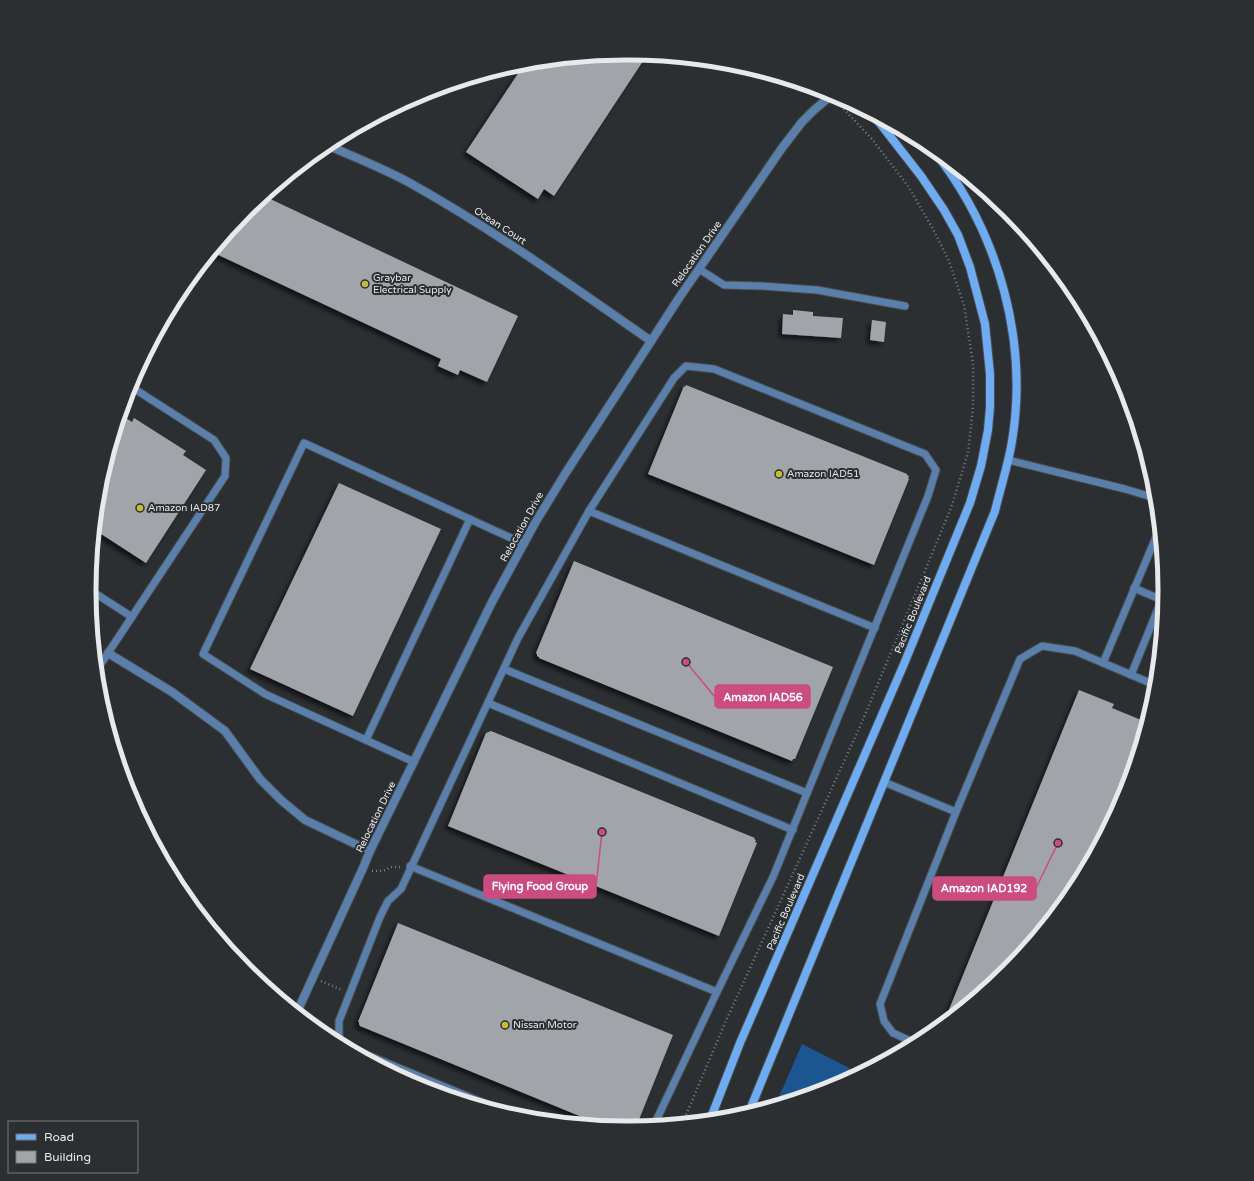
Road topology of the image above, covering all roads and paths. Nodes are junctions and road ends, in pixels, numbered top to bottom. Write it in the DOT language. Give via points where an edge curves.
graph roads {
  1 [pos="827,99"];
  2 [pos="841,105"];
  3 [pos="882,125"];
  4 [pos="334,148"];
  5 [pos="946,167"];
  6 [pos="699,269"];
  7 [pos="905,306"];
  8 [pos="651,341"];
  9 [pos="136,390"];
  10 [pos="1008,460"];
  11 [pos="1149,496"];
  12 [pos="588,511"];
  13 [pos="470,519"];
  14 [pos="1155,540"];
  15 [pos="524,544"];
  16 [pos="1134,588"];
  17 [pos="96,594"];
  18 [pos="1158,595"];
  19 [pos="1157,612"];
  20 [pos="132,616"];
  21 [pos="875,628"];
  22 [pos="108,653"];
  23 [pos="102,663"];
  24 [pos="1103,663"];
  25 [pos="504,669"];
  26 [pos="1131,675"];
  27 [pos="1149,683"];
  28 [pos="488,703"];
  29 [pos="366,740"];
  30 [pos="414,762"];
  31 [pos="884,782"];
  32 [pos="807,793"];
  33 [pos="956,812"];
  34 [pos="793,830"];
  35 [pos="370,851"];
  36 [pos="410,866"];
  37 [pos="364,868"];
  38 [pos="313,978"];
  39 [pos="717,992"];
  40 [pos="350,994"];
  41 [pos="299,1007"];
  42 [pos="338,1036"];
  43 [pos="909,1040"];
  44 [pos="385,1062"];
  45 [pos="468,1097"];
  46 [pos="751,1106"];
  47 [pos="713,1114"];
  48 [pos="685,1117"];
  49 [pos="656,1120"];
  1 -- 6 [label="street, Relocation Drive" via="802,122 782,148"];
  2 -- 48 [label="path" via="871,138 908,186 949,261 964,305 973,364 973,407 968,453 950,508 862,722 725,1023"];
  3 -- 47 [label="main road, Pacific Boulevard" via="944,210 958,235 970,267 985,324 990,374 988,430 970,503 904,664 740,1043"];
  4 -- 8 [label="street, Ocean Court" via="408,182 476,221"];
  5 -- 10 [label="main road" via="983,231 999,271 1008,306 1014,341 1016,385"];
  6 -- 7 [label="lane" via="724,285 816,290"];
  6 -- 8 [label="street, Relocation Drive"];
  8 -- 15 [label="street, Relocation Drive" via="565,474"];
  9 -- 20 [label="lane" via="214,440 226,458 225,476"];
  10 -- 11 [label="lane"];
  10 -- 31 [label="main road" via="995,511"];
  12 -- 21 [label="lane"];
  12 -- 21 [label="lane" via="674,378 686,366 714,369 925,454 936,470"];
  12 -- 25 [label="lane" via="518,638"];
  13 -- 15 [label="lane"];
  13 -- 29 [label="lane"];
  13 -- 29 [label="lane" via="304,443 203,654 265,694"];
  14 -- 16 [label="lane"];
  15 -- 30 [label="street, Relocation Drive" via="492,602"];
  16 -- 18 [label="lane"];
  16 -- 24 [label="lane"];
  17 -- 20 [label="lane"];
  19 -- 26 [label="lane"];
  20 -- 22 [label="lane"];
  21 -- 32 [label="lane"];
  22 -- 23 [label="lane"];
  22 -- 35 [label="street" via="172,692 225,731 260,779 280,800 305,820"];
  24 -- 26 [label="lane"];
  24 -- 33 [label="lane" via="1076,651 1042,646 1020,659"];
  25 -- 28 [label="lane"];
  25 -- 32 [label="lane"];
  26 -- 27 [label="lane"];
  28 -- 34 [label="lane"];
  28 -- 36 [label="lane"];
  29 -- 30 [label="lane"];
  30 -- 35 [label="street, Relocation Drive"];
  31 -- 33 [label="lane"];
  31 -- 46 [label="main road"];
  32 -- 34 [label="lane"];
  33 -- 43 [label="lane" via="880,1004 884,1021 893,1033"];
  34 -- 39 [label="lane"];
  35 -- 37 [label="street, Relocation Drive"];
  36 -- 37 [label="path" via="376,871"];
  36 -- 39 [label="lane"];
  36 -- 40 [label="lane" via="401,889 388,901 380,918"];
  37 -- 38 [label="street, Relocation Drive"];
  38 -- 40 [label="path"];
  38 -- 41 [label="street, Relocation Drive"];
  39 -- 49 [label="lane"];
  40 -- 42 [label="lane" via="338,1021"];
  44 -- 45 [label="lane"];
}
